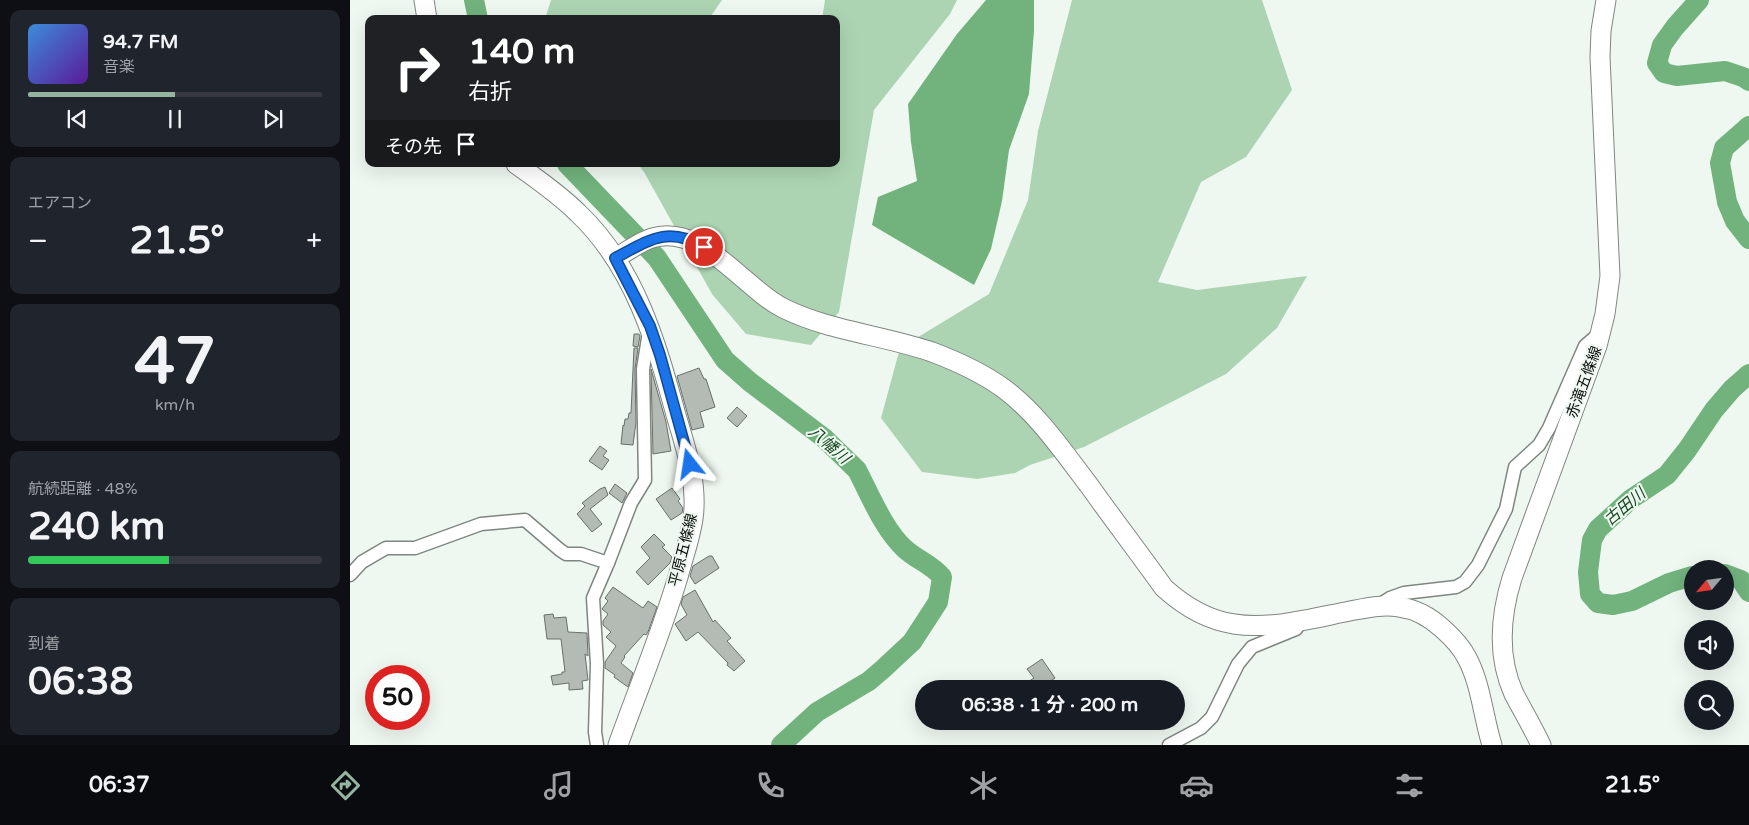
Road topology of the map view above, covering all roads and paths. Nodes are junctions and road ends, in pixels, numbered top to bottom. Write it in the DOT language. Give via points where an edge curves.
graph roads {
  1 [pos="424,0"];
  2 [pos="1606,0"];
  3 [pos="426,15"];
  4 [pos="520,167"];
  5 [pos="615,258"];
  6 [pos="650,326"];
  7 [pos="1601,332"];
  8 [pos="608,564"];
  9 [pos="350,575"];
  10 [pos="1377,606"];
  11 [pos="1304,620"];
  12 [pos="597,745"];
  13 [pos="618,745"];
  14 [pos="1169,745"];
  15 [pos="1492,745"];
  16 [pos="1541,745"];
  1 -- 3 [label="main road"];
  2 -- 7 [label="main road, 赤滝五條線" via="1600,56 1610,276"];
  4 -- 5 [label="main road, 平原五條線" via="580,214"];
  5 -- 6 [label="main road, 平原五條線"];
  5 -- 11 [label="main road" via="651,238 672,235 694,241 783,308 809,319 932,352 969,368 1002,388 1054,438 1164,588 1174,597 1198,613 1234,624 1258,626"];
  6 -- 8 [label="street" via="643,369 645,480 631,503"];
  6 -- 13 [label="main road, 平原五條線" via="690,464 694,517 663,624"];
  7 -- 10 [label="street" via="1584,346 1539,445 1515,467 1506,509 1478,565 1465,582 1456,587 1404,593"];
  7 -- 16 [label="main road, 赤滝五條線" via="1512,578 1504,609 1501,637 1505,665 1514,694"];
  8 -- 9 [label="street" via="581,554 566,554 525,520 481,524 415,548 386,548 362,562"];
  8 -- 12 [label="street" via="593,598 597,664 594,732"];
  10 -- 11 [label="main road"];
  10 -- 15 [label="main road" via="1399,606 1417,611 1453,638 1475,674"];
  11 -- 14 [label="street" via="1296,628 1252,647 1238,664 1212,717 1201,728"];
}
